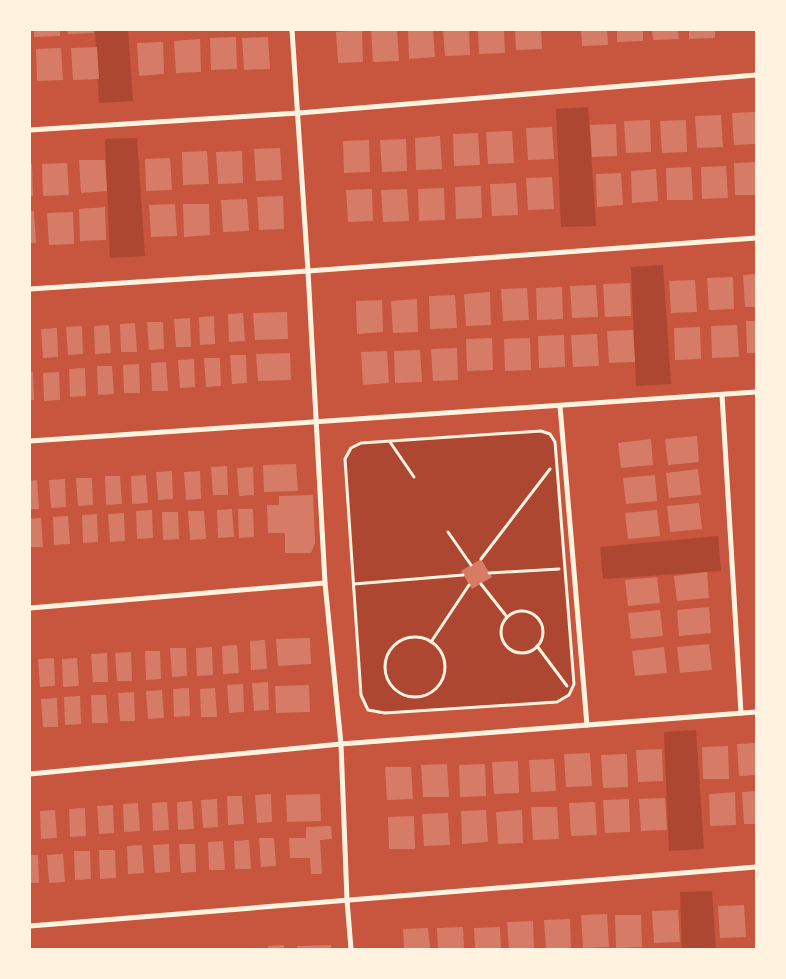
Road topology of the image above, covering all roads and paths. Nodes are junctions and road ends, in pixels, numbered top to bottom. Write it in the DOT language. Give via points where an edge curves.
graph roads {
  1 [pos="292,30"];
  2 [pos="756,75"];
  3 [pos="299,113"];
  4 [pos="30,130"];
  5 [pos="756,238"];
  6 [pos="308,272"];
  7 [pos="30,289"];
  8 [pos="756,392"];
  9 [pos="722,395"];
  10 [pos="560,406"];
  11 [pos="317,422"];
  12 [pos="30,441"];
  13 [pos="390,442"];
  14 [pos="556,461"];
  15 [pos="414,477"];
  16 [pos="448,532"];
  17 [pos="480,559"];
  18 [pos="471,565"];
  19 [pos="565,569"];
  20 [pos="489,573"];
  21 [pos="463,575"];
  22 [pos="325,584"];
  23 [pos="354,584"];
  24 [pos="481,584"];
  25 [pos="469,585"];
  26 [pos="30,608"];
  27 [pos="507,617"];
  28 [pos="432,642"];
  29 [pos="537,646"];
  30 [pos="571,691"];
  31 [pos="756,712"];
  32 [pos="741,713"];
  33 [pos="587,725"];
  34 [pos="342,744"];
  35 [pos="30,774"];
  36 [pos="756,867"];
  37 [pos="347,900"];
  38 [pos="30,926"];
  39 [pos="351,949"];
  1 -- 3 [label="street"];
  2 -- 3 [label="street"];
  3 -- 4 [label="street"];
  3 -- 6 [label="street"];
  5 -- 6 [label="street"];
  6 -- 7 [label="street"];
  6 -- 11 [label="street"];
  8 -- 9 [label="street"];
  9 -- 10 [label="street"];
  9 -- 32 [label="street"];
  10 -- 11 [label="street"];
  10 -- 33 [label="street"];
  11 -- 12 [label="street"];
  11 -- 22 [label="street"];
  13 -- 14 [label="path" via="541,431 550,434 555,442"];
  13 -- 15 [label="path"];
  13 -- 23 [label="path" via="361,443 351,448 345,459"];
  14 -- 17 [label="path"];
  14 -- 19 [label="path"];
  16 -- 18 [label="path"];
  19 -- 20 [label="path"];
  19 -- 30 [label="path" via="574,684"];
  21 -- 23 [label="path"];
  22 -- 26 [label="street"];
  22 -- 34 [label="street"];
  23 -- 30 [label="path" via="361,695 368,710 384,713 558,702"];
  24 -- 27 [label="path"];
  25 -- 28 [label="path"];
  27 -- 29 [label="path" via="522,610 536,616 543,630"];
  27 -- 29 [label="path" via="501,631 508,648 522,653"];
  28 -- 28 [label="path" via="411,637 399,641 390,650 386,674 399,692 419,696 432,692 439,685 445,665"];
  29 -- 30 [label="path"];
  31 -- 32 [label="street"];
  32 -- 33 [label="street"];
  33 -- 34 [label="street"];
  34 -- 35 [label="street"];
  34 -- 37 [label="street"];
  36 -- 37 [label="street"];
  37 -- 38 [label="street"];
  37 -- 39 [label="street"];
}
